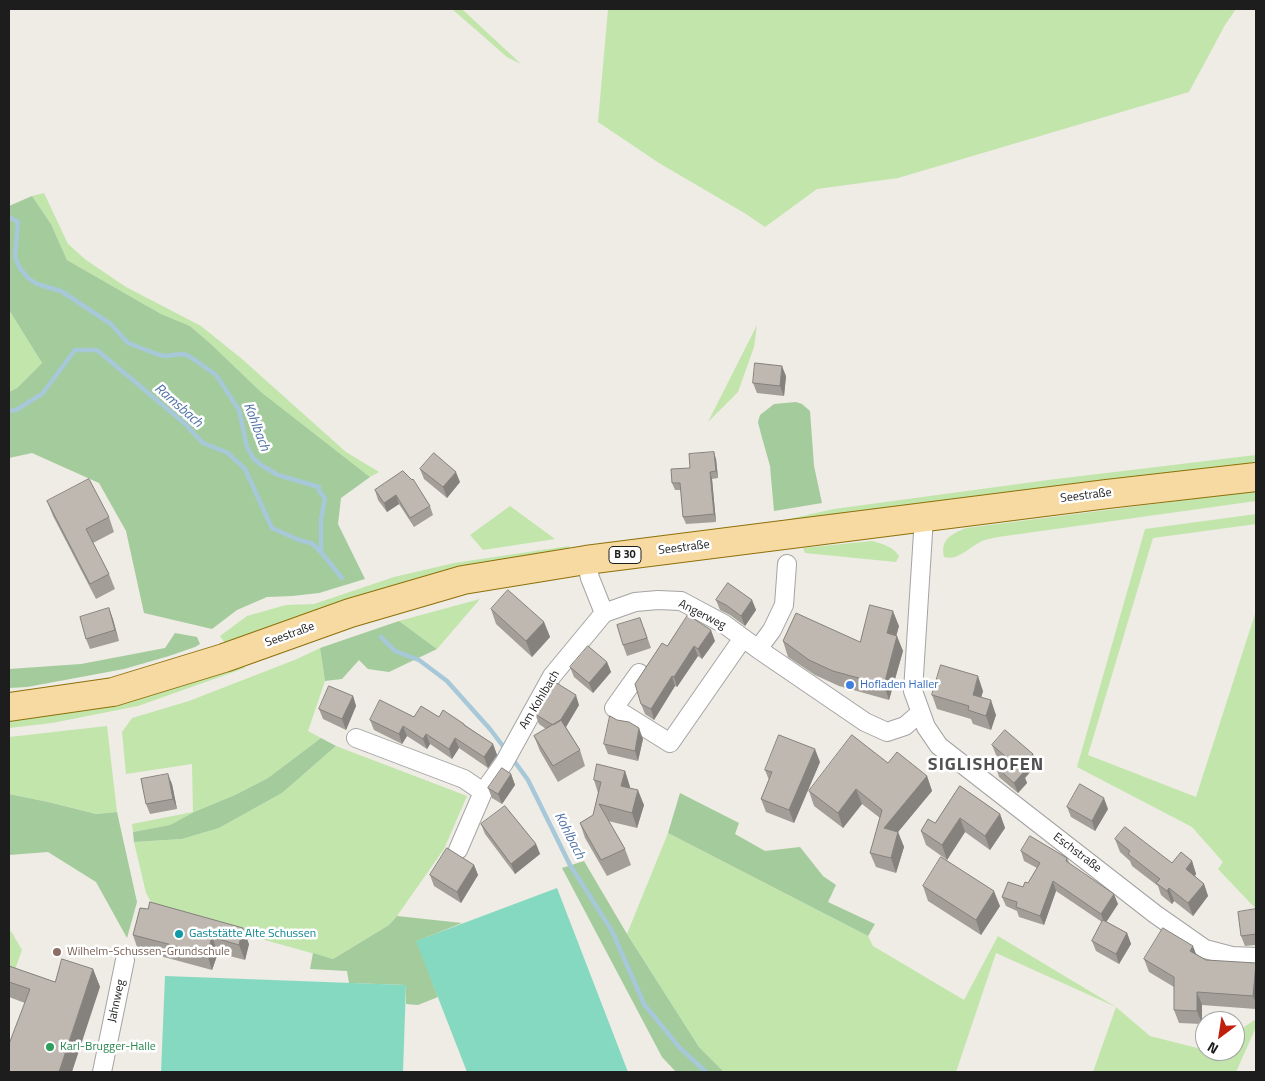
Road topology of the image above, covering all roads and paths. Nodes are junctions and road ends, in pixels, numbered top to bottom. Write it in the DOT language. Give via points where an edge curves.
graph roads {
  1 [pos="1256,477"];
  2 [pos="924,517"];
  3 [pos="586,560"];
  4 [pos="788,564"];
  5 [pos="604,613"];
  6 [pos="743,638"];
  7 [pos="758,649"];
  8 [pos="639,673"];
  9 [pos="9,707"];
  10 [pos="920,713"];
  11 [pos="356,738"];
  12 [pos="484,792"];
  13 [pos="458,850"];
  14 [pos="1256,957"];
  15 [pos="125,960"];
  16 [pos="102,1072"];
  1 -- 2 [label="main road, Seestraße / B 30"];
  2 -- 3 [label="main road, Seestraße / B 30"];
  2 -- 10 [label="street, Eschstraße" via="914,691"];
  3 -- 5 [label="street"];
  3 -- 9 [label="main road, Seestraße / B 30" via="464,580 350,613 224,658 113,692"];
  4 -- 7 [label="street" via="784,605"];
  5 -- 6 [label="street, Angerweg" via="635,602 681,601"];
  5 -- 12 [label="street, Am Kohlbach" via="552,676 504,763"];
  6 -- 7 [label="street, Angerweg"];
  6 -- 8 [label="street" via="670,743 614,708"];
  7 -- 10 [label="street" via="865,722 887,732 905,726"];
  10 -- 14 [label="street, Eschstraße" via="939,746 1175,929 1205,949 1232,956"];
  11 -- 12 [label="street" via="464,779"];
  12 -- 13 [label="street, Am Kohlbach"];
  15 -- 16 [label="street, Jahnweg"];
}
